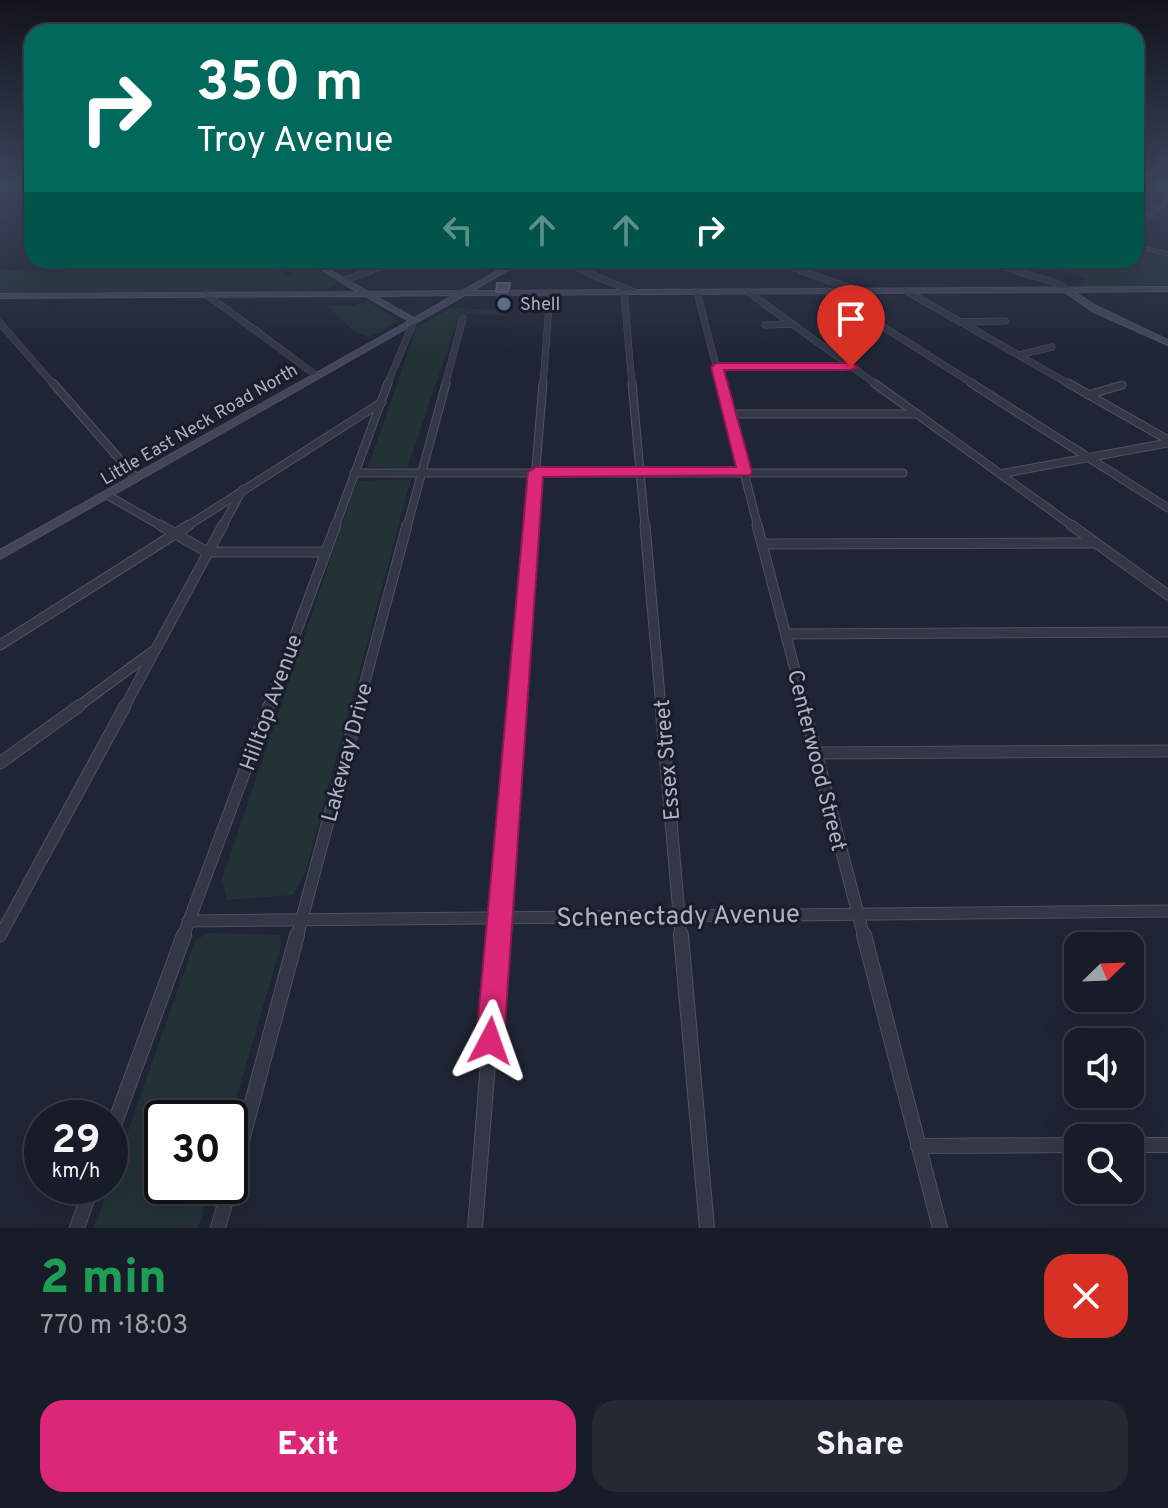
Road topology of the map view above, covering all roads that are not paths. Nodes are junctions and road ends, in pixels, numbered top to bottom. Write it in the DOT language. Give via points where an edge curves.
graph roads {
  1 [pos="1144,248"];
  2 [pos="1168,254"];
  3 [pos="322,268"];
  4 [pos="379,268"];
  5 [pos="508,268"];
  6 [pos="574,268"];
  7 [pos="792,268"];
  8 [pos="1006,268"];
  9 [pos="344,280"];
  10 [pos="1067,290"];
  11 [pos="1166,290"];
  12 [pos="827,291"];
  13 [pos="859,291"];
  14 [pos="906,291"];
  15 [pos="466,292"];
  16 [pos="550,292"];
  17 [pos="630,292"];
  18 [pos="697,292"];
  19 [pos="748,292"];
  20 [pos="319,293"];
  21 [pos="368,293"];
  22 [pos="206,294"];
  23 [pos="0,296"];
  24 [pos="463,318"];
  25 [pos="414,321"];
  26 [pos="1005,321"];
  27 [pos="960,322"];
  28 [pos="0,323"];
  29 [pos="793,324"];
  30 [pos="765,325"];
  31 [pos="383,339"];
  32 [pos="403,343"];
  33 [pos="1168,343"];
  34 [pos="1052,347"];
  35 [pos="1019,355"];
  36 [pos="717,367"];
  37 [pos="851,367"];
  38 [pos="317,376"];
  39 [pos="1122,385"];
  40 [pos="1088,395"];
  41 [pos="382,402"];
  42 [pos="729,414"];
  43 [pos="917,414"];
  44 [pos="1168,442"];
  45 [pos="1087,457"];
  46 [pos="536,472"];
  47 [pos="744,472"];
  48 [pos="354,473"];
  49 [pos="421,473"];
  50 [pos="640,473"];
  51 [pos="903,473"];
  52 [pos="1000,474"];
  53 [pos="136,478"];
  54 [pos="243,489"];
  55 [pos="107,495"];
  56 [pos="1168,508"];
  57 [pos="173,534"];
  58 [pos="1097,543"];
  59 [pos="763,544"];
  60 [pos="207,552"];
  61 [pos="325,552"];
  62 [pos="0,555"];
  63 [pos="1168,595"];
  64 [pos="1168,632"];
  65 [pos="786,634"];
  66 [pos="0,645"];
  67 [pos="154,650"];
  68 [pos="1168,751"];
  69 [pos="817,753"];
  70 [pos="0,763"];
  71 [pos="1168,911"];
  72 [pos="857,912"];
  73 [pos="679,916"];
  74 [pos="500,917"];
  75 [pos="302,918"];
  76 [pos="188,921"];
  77 [pos="0,936"];
  78 [pos="123,1100"];
  79 [pos="248,1119"];
  80 [pos="1064,1145"];
  81 [pos="1144,1145"];
  82 [pos="1168,1145"];
  83 [pos="918,1146"];
  84 [pos="86,1204"];
  85 [pos="225,1204"];
  86 [pos="77,1228"];
  87 [pos="218,1228"];
  88 [pos="475,1228"];
  89 [pos="707,1228"];
  90 [pos="940,1228"];
  1 -- 2 [label="street"];
  3 -- 9 [label="main road"];
  4 -- 9 [label="street"];
  5 -- 15 [label="main road, Little East Neck Road North"];
  6 -- 17 [label="street"];
  7 -- 13 [label="street"];
  8 -- 10 [label="street"];
  9 -- 20 [label="main road"];
  9 -- 21 [label="main road"];
  10 -- 11 [label="main road"];
  10 -- 14 [label="main road"];
  10 -- 33 [label="main road"];
  12 -- 13 [label="main road"];
  12 -- 19 [label="main road"];
  12 -- 45 [label="street"];
  13 -- 14 [label="main road"];
  14 -- 27 [label="street"];
  15 -- 16 [label="main road"];
  15 -- 21 [label="main road"];
  15 -- 25 [label="main road, Little East Neck Road North"];
  16 -- 17 [label="main road"];
  16 -- 46 [label="street"];
  17 -- 18 [label="main road"];
  17 -- 50 [label="street, Essex Street"];
  18 -- 19 [label="main road"];
  18 -- 36 [label="street, Centerwood Street"];
  19 -- 29 [label="street"];
  20 -- 21 [label="main road"];
  20 -- 22 [label="main road"];
  21 -- 25 [label="main road"];
  22 -- 23 [label="main road"];
  22 -- 38 [label="street"];
  24 -- 49 [label="street, Lakeway Drive"];
  25 -- 31 [label="main road, Little East Neck Road North"];
  25 -- 32 [label="street, Hilltop Avenue"];
  26 -- 27 [label="street"];
  27 -- 35 [label="street"];
  28 -- 53 [label="street"];
  29 -- 30 [label="street"];
  29 -- 37 [label="street"];
  31 -- 32 [label="main road"];
  31 -- 38 [label="main road, Little East Neck Road North"];
  32 -- 41 [label="street, Hilltop Avenue"];
  34 -- 35 [label="street"];
  35 -- 40 [label="street"];
  36 -- 37 [label="street"];
  36 -- 42 [label="street, Centerwood Street"];
  37 -- 43 [label="street"];
  38 -- 53 [label="main road, Little East Neck Road North"];
  39 -- 40 [label="street"];
  40 -- 44 [label="street"];
  41 -- 48 [label="street, Hilltop Avenue"];
  41 -- 54 [label="street"];
  42 -- 43 [label="street"];
  42 -- 47 [label="street, Centerwood Street"];
  43 -- 52 [label="street"];
  44 -- 45 [label="street"];
  45 -- 52 [label="street"];
  45 -- 56 [label="street"];
  46 -- 49 [label="street"];
  46 -- 50 [label="street"];
  46 -- 74 [label="street"];
  47 -- 50 [label="street"];
  47 -- 51 [label="street"];
  47 -- 59 [label="street, Centerwood Street"];
  48 -- 49 [label="street"];
  48 -- 61 [label="street, Hilltop Avenue"];
  49 -- 75 [label="street, Lakeway Drive"];
  50 -- 73 [label="street, Essex Street"];
  52 -- 58 [label="street"];
  53 -- 55 [label="main road, Little East Neck Road North"];
  54 -- 57 [label="street"];
  54 -- 60 [label="street"];
  55 -- 57 [label="street"];
  55 -- 62 [label="main road, Little East Neck Road North"];
  57 -- 60 [label="street"];
  57 -- 66 [label="street"];
  58 -- 59 [label="street"];
  58 -- 63 [label="street"];
  59 -- 65 [label="street, Centerwood Street"];
  60 -- 61 [label="street"];
  60 -- 67 [label="street"];
  61 -- 76 [label="street, Hilltop Avenue"];
  64 -- 65 [label="street"];
  65 -- 69 [label="street, Centerwood Street"];
  67 -- 70 [label="street"];
  67 -- 77 [label="street"];
  68 -- 69 [label="street"];
  69 -- 72 [label="street, Centerwood Street"];
  71 -- 72 [label="street, Schenectady Avenue"];
  72 -- 73 [label="street, Schenectady Avenue"];
  72 -- 83 [label="street, Centerwood Street"];
  73 -- 74 [label="street, Schenectady Avenue"];
  73 -- 89 [label="street, Essex Street"];
  74 -- 75 [label="street, Schenectady Avenue"];
  74 -- 88 [label="street"];
  75 -- 76 [label="street, Schenectady Avenue"];
  75 -- 79 [label="street, Lakeway Drive"];
  76 -- 78 [label="street, Hilltop Avenue"];
  80 -- 83 [label="street"];
  81 -- 82 [label="street"];
  83 -- 90 [label="street, Centerwood Street"];
  84 -- 86 [label="street"];
  85 -- 87 [label="street, Lakeway Drive"];
}
